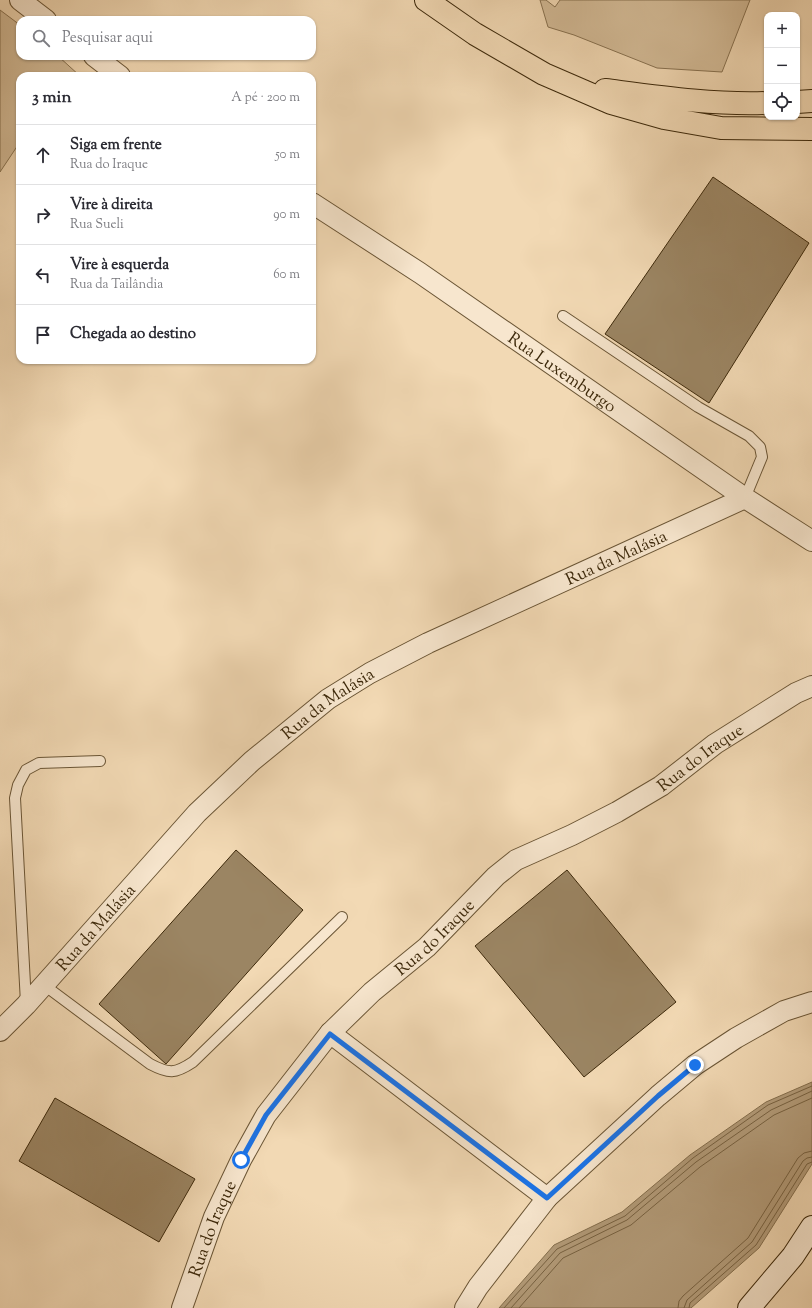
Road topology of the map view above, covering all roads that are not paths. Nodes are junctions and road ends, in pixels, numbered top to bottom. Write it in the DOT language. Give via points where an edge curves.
graph roads {
  1 [pos="20,0"];
  2 [pos="426,0"];
  3 [pos="41,16"];
  4 [pos="99,60"];
  5 [pos="115,72"];
  6 [pos="570,86"];
  7 [pos="812,101"];
  8 [pos="800,102"];
  9 [pos="764,103"];
  10 [pos="812,129"];
  11 [pos="316,206"];
  12 [pos="563,316"];
  13 [pos="745,498"];
  14 [pos="812,541"];
  15 [pos="812,686"];
  16 [pos="100,760"];
  17 [pos="342,917"];
  18 [pos="44,985"];
  19 [pos="812,1002"];
  20 [pos="26,1005"];
  21 [pos="0,1032"];
  22 [pos="330,1034"];
  23 [pos="547,1198"];
  24 [pos="812,1227"];
  25 [pos="802,1255"];
  26 [pos="182,1308"];
  27 [pos="465,1308"];
  28 [pos="749,1308"];
  1 -- 3 [label="street"];
  2 -- 6 [label="main road" via="475,34"];
  4 -- 5 [label="street"];
  6 -- 9 [label="main road" via="693,101"];
  6 -- 10 [label="main road" via="611,103 664,118 721,128"];
  7 -- 8 [label="main road"];
  11 -- 13 [label="street, Rua Luxemburgo" via="420,273"];
  12 -- 13 [label="lane" via="698,407 749,436 760,447 762,457"];
  13 -- 14 [label="street, Rua Luxemburgo"];
  13 -- 18 [label="street, Rua da Malásia" via="428,643 370,673 328,699 252,761 197,813"];
  15 -- 22 [label="street, Rua do Iraque" via="796,693 722,740 661,786 617,812 516,860 496,876 427,947 372,992"];
  16 -- 20 [label="lane" via="39,763 26,770 14,798"];
  17 -- 18 [label="lane" via="193,1062 174,1071 162,1070 150,1064"];
  18 -- 20 [label="street, Rua da Malásia"];
  19 -- 23 [label="street" via="784,1011 695,1065"];
  20 -- 21 [label="street, Rua da Malásia"];
  22 -- 23 [label="street"];
  22 -- 26 [label="street, Rua do Iraque" via="266,1115 241,1160 214,1217"];
  23 -- 27 [label="street" via="478,1287"];
  24 -- 25 [label="main road"];
  25 -- 28 [label="main road"];
}
